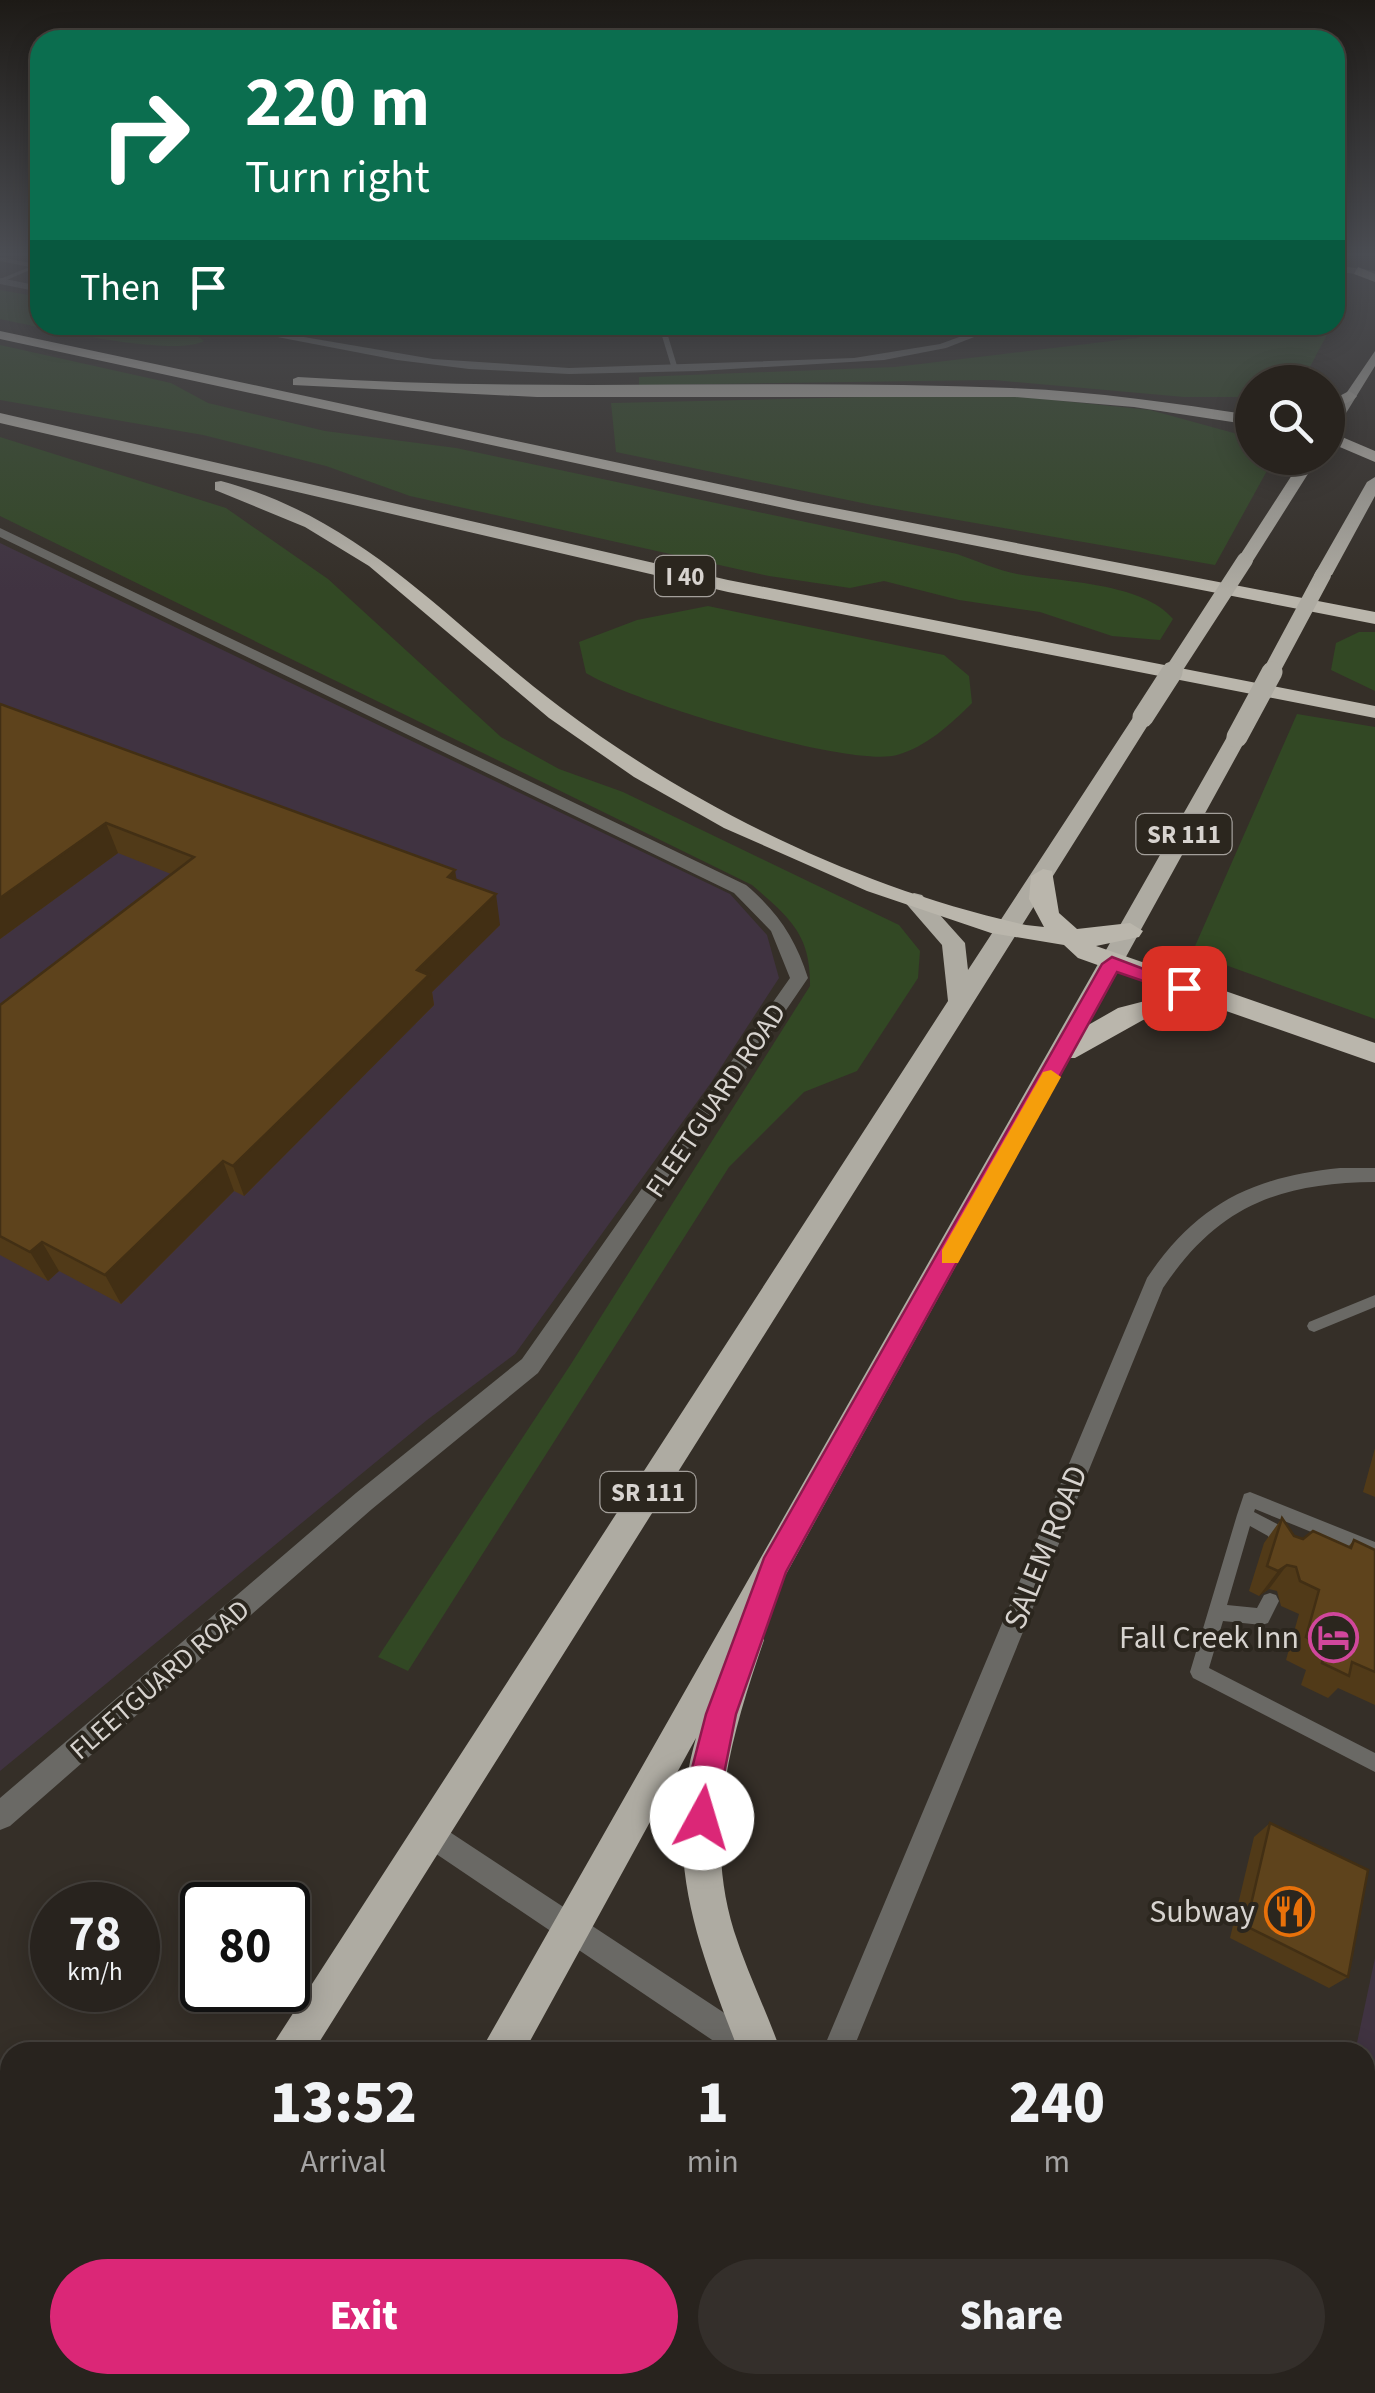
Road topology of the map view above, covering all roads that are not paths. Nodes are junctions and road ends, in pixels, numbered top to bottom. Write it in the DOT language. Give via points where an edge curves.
graph roads {
  1 [pos="154,368"];
  2 [pos="199,368"];
  3 [pos="493,368"];
  4 [pos="705,368"];
  5 [pos="1367,368"];
  6 [pos="675,369"];
  7 [pos="1349,396"];
  8 [pos="1345,398"];
  9 [pos="1345,403"];
  10 [pos="0,418"];
  11 [pos="1235,418"];
  12 [pos="28,424"];
  13 [pos="1345,441"];
  14 [pos="1356,446"];
  15 [pos="1345,448"];
  16 [pos="1375,448"];
  17 [pos="1375,457"];
  18 [pos="1300,475"];
  19 [pos="1375,482"];
  20 [pos="0,532"];
  21 [pos="1375,618"];
  22 [pos="1375,712"];
  23 [pos="1042,876"];
  24 [pos="914,900"];
  25 [pos="1008,931"];
  26 [pos="1130,931"];
  27 [pos="1067,938"];
  28 [pos="1112,964"];
  29 [pos="1219,1000"];
  30 [pos="961,1004"];
  31 [pos="1065,1051"];
  32 [pos="1375,1053"];
  33 [pos="1375,1176"];
  34 [pos="1375,1301"];
  35 [pos="1314,1326"];
  36 [pos="1245,1514"];
  37 [pos="1375,1550"];
  38 [pos="1283,1552"];
  39 [pos="774,1567"];
  40 [pos="1270,1601"];
  41 [pos="1216,1612"];
  42 [pos="1375,1763"];
  43 [pos="0,1816"];
  44 [pos="430,1833"];
  45 [pos="569,1930"];
  46 [pos="294,2042"];
  47 [pos="507,2042"];
  48 [pos="743,2042"];
  49 [pos="755,2042"];
  50 [pos="841,2042"];
  1 -- 21 [label="highway" via="798,506"];
  2 -- 11 [label="highway" via="421,392 968,388 1070,394"];
  3 -- 6 [label="street"];
  4 -- 6 [label="street"];
  5 -- 7 [label="highway"];
  7 -- 8 [label="highway"];
  7 -- 9 [label="highway"];
  10 -- 12 [label="highway, I 40"];
  12 -- 22 [label="highway, I 40" via="728,586"];
  12 -- 24 [label="highway" via="240,492 333,535 395,576 622,762 713,814"];
  13 -- 14 [label="highway"];
  14 -- 15 [label="highway"];
  14 -- 16 [label="highway"];
  14 -- 17 [label="highway"];
  18 -- 23 [label="highway, SR 111, bridge"];
  19 -- 26 [label="highway, SR 111, bridge"];
  20 -- 43 [label="street, FLEETGUARD ROAD" via="740,889 770,914 790,944 798,978 530,1366"];
  23 -- 25 [label="highway, SR 111"];
  23 -- 27 [label="highway" via="1043,908"];
  24 -- 25 [label="highway"];
  24 -- 30 [label="highway" via="954,943"];
  25 -- 27 [label="highway"];
  25 -- 30 [label="highway, SR 111"];
  26 -- 27 [label="highway"];
  26 -- 28 [label="highway, SR 111"];
  27 -- 28 [label="highway"];
  28 -- 29 [label="highway"];
  28 -- 31 [label="highway, SR 111"];
  29 -- 31 [label="highway" via="1147,1004"];
  29 -- 32 [label="highway"];
  30 -- 44 [label="highway, SR 111"];
  31 -- 39 [label="highway, SR 111"];
  33 -- 50 [label="street, SALEM ROAD" via="1342,1174 1242,1194 1174,1248"];
  34 -- 35 [label="lane"];
  36 -- 37 [label="lane" via="1250,1499"];
  36 -- 38 [label="lane" via="1274,1532"];
  36 -- 41 [label="lane"];
  39 -- 45 [label="highway, SR 111"];
  39 -- 49 [label="highway" via="716,1730 704,1780 700,1856 714,1925"];
  40 -- 41 [label="lane" via="1262,1616"];
  41 -- 42 [label="lane" via="1198,1672"];
  44 -- 45 [label="street"];
  44 -- 46 [label="highway, SR 111"];
  45 -- 47 [label="highway, SR 111"];
  45 -- 48 [label="street"];
}
